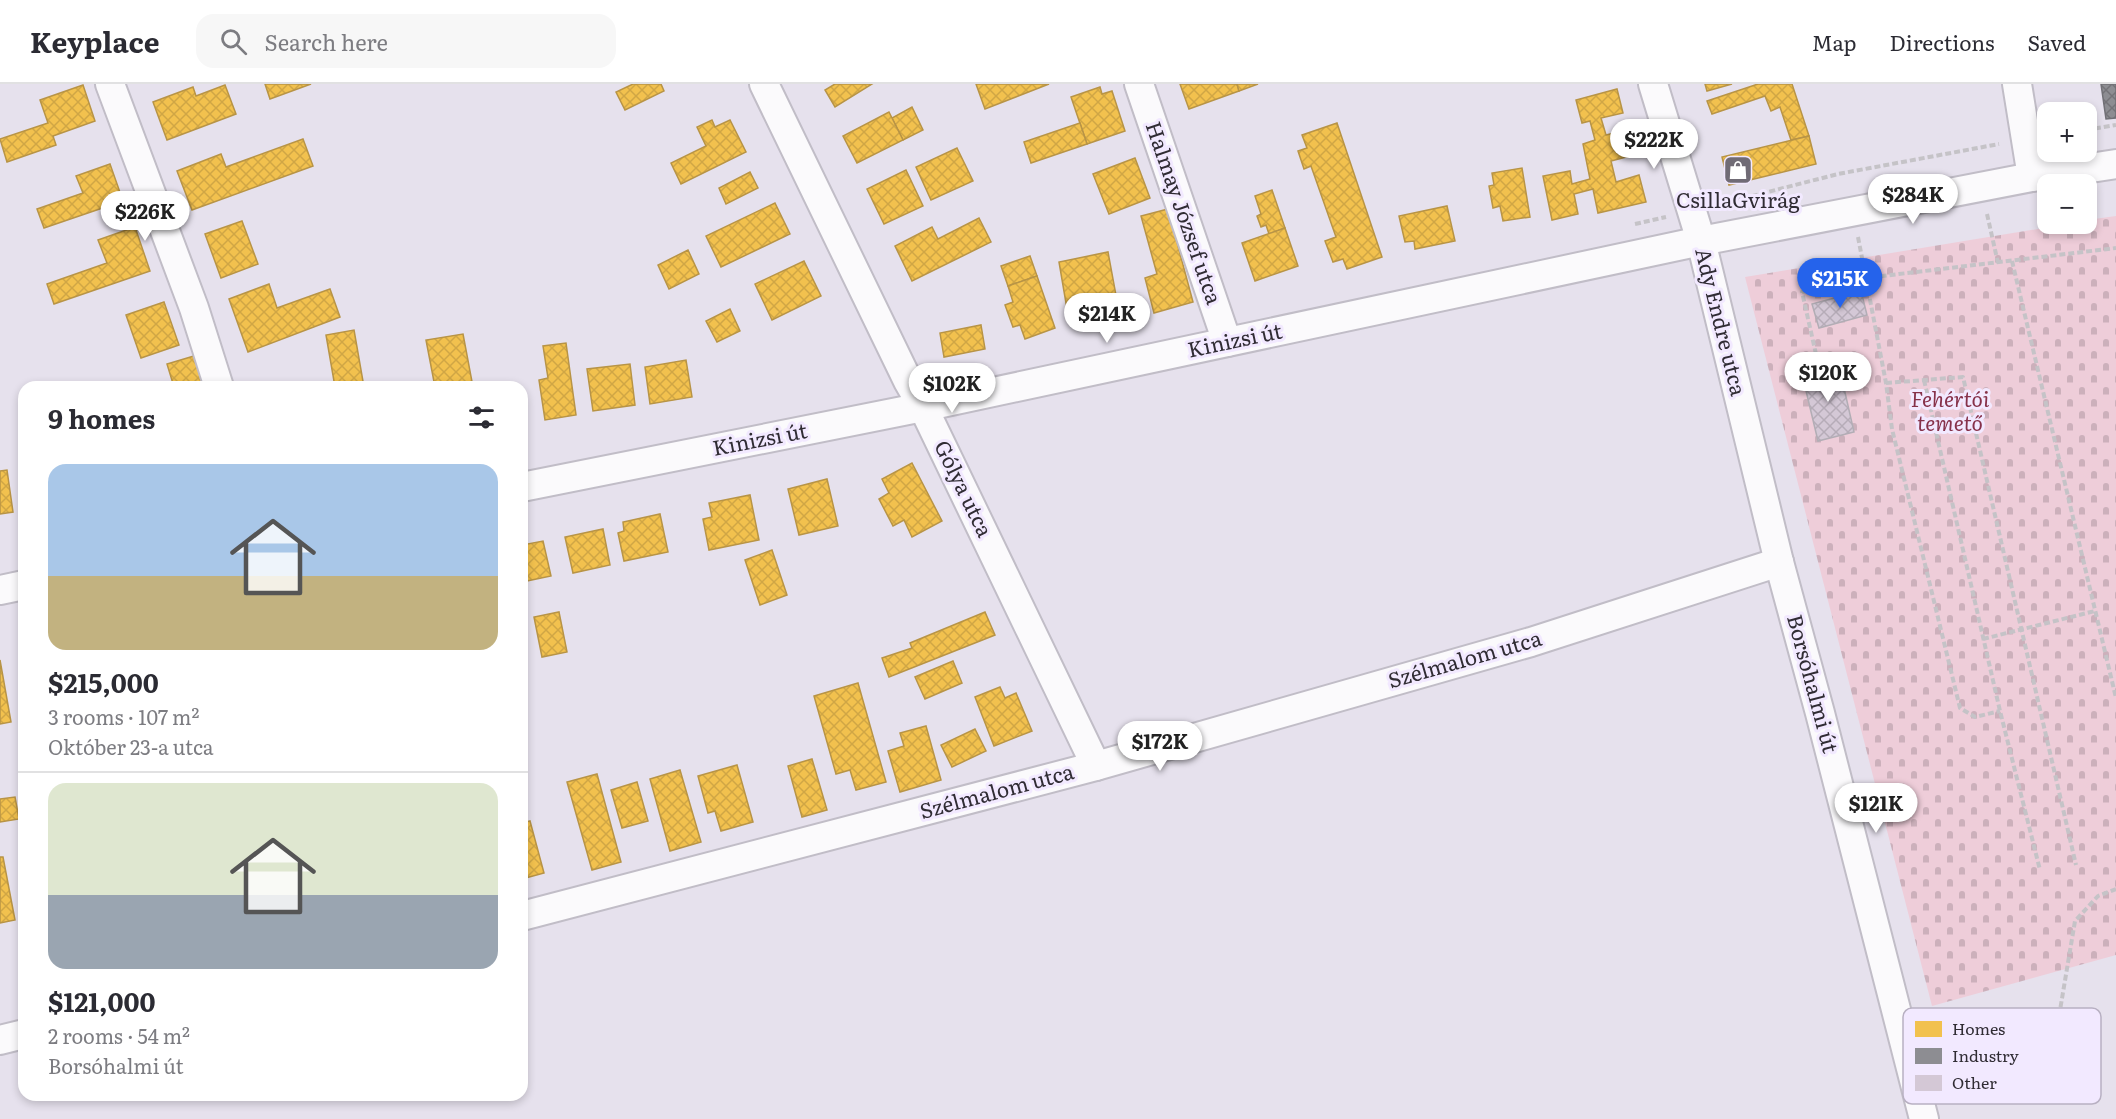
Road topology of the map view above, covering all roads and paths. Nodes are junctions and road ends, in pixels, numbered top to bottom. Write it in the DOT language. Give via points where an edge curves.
graph roads {
  1 [pos="110,84"];
  2 [pos="764,84"];
  3 [pos="1138,84"];
  4 [pos="1653,84"];
  5 [pos="2018,84"];
  6 [pos="2116,125"];
  7 [pos="2097,128"];
  8 [pos="2116,164"];
  9 [pos="2032,177"];
  10 [pos="1981,187"];
  11 [pos="1854,213"];
  12 [pos="1701,242"];
  13 [pos="2116,248"];
  14 [pos="2012,261"];
  15 [pos="1998,263"];
  16 [pos="1866,278"];
  17 [pos="1227,342"];
  18 [pos="1818,363"];
  19 [pos="1924,380"];
  20 [pos="217,381"];
  21 [pos="1887,383"];
  22 [pos="923,407"];
  23 [pos="528,487"];
  24 [pos="1779,562"];
  25 [pos="18,586"];
  26 [pos="0,590"];
  27 [pos="2095,611"];
  28 [pos="2022,630"];
  29 [pos="1983,639"];
  30 [pos="2116,698"];
  31 [pos="2000,711"];
  32 [pos="1096,766"];
  33 [pos="2076,865"];
  34 [pos="2040,870"];
  35 [pos="2116,889"];
  36 [pos="528,914"];
  37 [pos="2060,1008"];
  38 [pos="1903,1033"];
  39 [pos="18,1036"];
  40 [pos="0,1040"];
  41 [pos="1920,1104"];
  42 [pos="1924,1119"];
  1 -- 20 [label="street" via="194,308"];
  2 -- 22 [label="street, Gólya utca"];
  3 -- 17 [label="street, Halmay József utca"];
  4 -- 12 [label="street, Ady Endre utca"];
  5 -- 9 [label="street"];
  6 -- 7 [label="path"];
  8 -- 9 [label="street, Kinizsi út"];
  9 -- 10 [label="street, Kinizsi út"];
  10 -- 11 [label="street, Kinizsi út"];
  10 -- 15 [label="path"];
  11 -- 12 [label="street, Kinizsi út"];
  11 -- 16 [label="path"];
  12 -- 17 [label="street, Kinizsi út"];
  12 -- 24 [label="street, Ady Endre utca"];
  13 -- 14 [label="path"];
  14 -- 15 [label="path"];
  14 -- 27 [label="path"];
  15 -- 16 [label="path"];
  16 -- 18 [label="path" via="1802,292"];
  16 -- 21 [label="path"];
  17 -- 22 [label="street, Kinizsi út"];
  19 -- 21 [label="path"];
  19 -- 28 [label="path" via="1963,377"];
  19 -- 29 [label="path"];
  21 -- 31 [label="path" via="1892,429 1960,708 1975,717"];
  22 -- 23 [label="street, Kinizsi út"];
  22 -- 32 [label="street, Gólya utca"];
  24 -- 32 [label="street, Szélmalom utca" via="1532,642"];
  24 -- 38 [label="street, Borsóhalmi út"];
  25 -- 26 [label="street"];
  27 -- 28 [label="path"];
  27 -- 30 [label="path"];
  28 -- 29 [label="path"];
  28 -- 33 [label="path"];
  29 -- 31 [label="path"];
  31 -- 34 [label="path"];
  32 -- 36 [label="street, Szélmalom utca"];
  35 -- 37 [label="path" via="2098,896 2075,921"];
  39 -- 40 [label="street"];
  41 -- 42 [label="street, Borsóhalmi út"];
}
